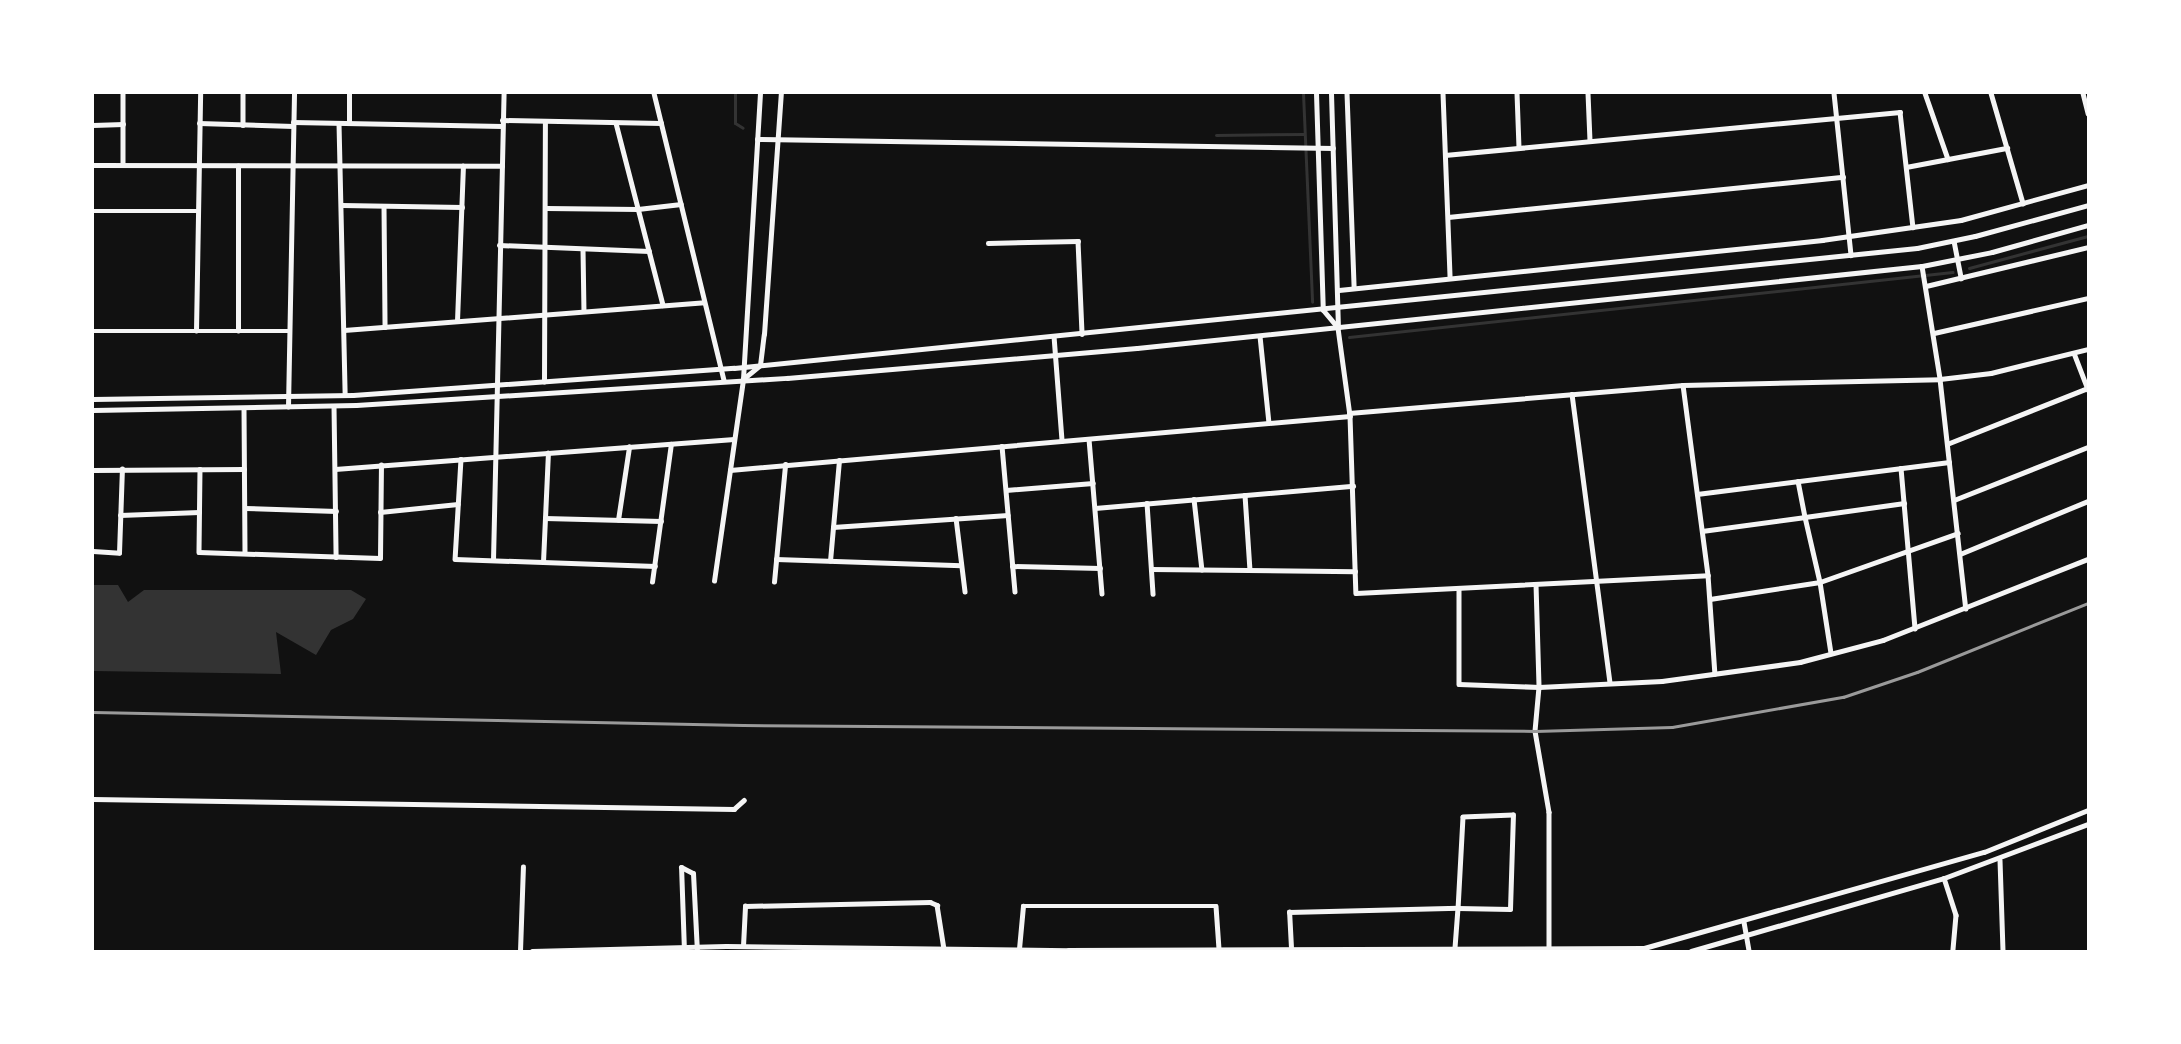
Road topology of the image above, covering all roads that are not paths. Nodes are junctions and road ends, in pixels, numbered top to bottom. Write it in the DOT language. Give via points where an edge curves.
graph roads {
  1 [pos="123,93"];
  2 [pos="200,93"];
  3 [pos="243,93"];
  4 [pos="294,93"];
  5 [pos="349,93"];
  6 [pos="504,93"];
  7 [pos="654,93"];
  8 [pos="760,93"];
  9 [pos="781,93"];
  10 [pos="1316,93"];
  11 [pos="1331,93"];
  12 [pos="1347,93"];
  13 [pos="1443,93"];
  14 [pos="1517,93"];
  15 [pos="1588,93"];
  16 [pos="1834,93"];
  17 [pos="1925,93"];
  18 [pos="1991,93"];
  19 [pos="2083,93"];
  20 [pos="2088,113"];
  21 [pos="1836,117"];
  22 [pos="502,120"];
  23 [pos="199,123"];
  24 [pos="339,123"];
  25 [pos="349,123"];
  26 [pos="545,123"];
  27 [pos="616,123"];
  28 [pos="661,123"];
  29 [pos="123,124"];
  30 [pos="293,124"];
  31 [pos="93,125"];
  32 [pos="243,125"];
  33 [pos="502,126"];
  34 [pos="758,139"];
  35 [pos="777,139"];
  36 [pos="1590,141"];
  37 [pos="1318,148"];
  38 [pos="1333,148"];
  39 [pos="1519,148"];
  40 [pos="2007,148"];
  41 [pos="1445,155"];
  42 [pos="1948,159"];
  43 [pos="93,165"];
  44 [pos="123,165"];
  45 [pos="198,166"];
  46 [pos="238,166"];
  47 [pos="292,166"];
  48 [pos="342,166"];
  49 [pos="463,166"];
  50 [pos="502,166"];
  51 [pos="1906,167"];
  52 [pos="1843,177"];
  53 [pos="2088,185"];
  54 [pos="2023,203"];
  55 [pos="681,204"];
  56 [pos="342,205"];
  57 [pos="2088,205"];
  58 [pos="384,206"];
  59 [pos="462,207"];
  60 [pos="546,208"];
  61 [pos="638,209"];
  62 [pos="93,210"];
  63 [pos="197,211"];
  64 [pos="1448,217"];
  65 [pos="2088,225"];
  66 [pos="1913,227"];
  67 [pos="1849,236"];
  68 [pos="1954,241"];
  69 [pos="988,243"];
  70 [pos="499,245"];
  71 [pos="545,246"];
  72 [pos="2088,246"];
  73 [pos="583,249"];
  74 [pos="649,251"];
  75 [pos="1851,255"];
  76 [pos="1957,259"];
  77 [pos="1922,266"];
  78 [pos="1450,278"];
  79 [pos="1961,278"];
  80 [pos="1926,286"];
  81 [pos="1354,287"];
  82 [pos="1339,290"];
  83 [pos="2088,298"];
  84 [pos="704,302"];
  85 [pos="663,305"];
  86 [pos="1340,308"];
  87 [pos="584,310"];
  88 [pos="1323,310"];
  89 [pos="546,313"];
  90 [pos="497,317"];
  91 [pos="457,321"];
  92 [pos="385,327"];
  93 [pos="1338,328"];
  94 [pos="344,330"];
  95 [pos="93,331"];
  96 [pos="196,331"];
  97 [pos="238,331"];
  98 [pos="289,331"];
  99 [pos="1934,333"];
  100 [pos="1082,334"];
  101 [pos="1054,336"];
  102 [pos="1260,336"];
  103 [pos="2088,349"];
  104 [pos="2074,353"];
  105 [pos="1055,355"];
  106 [pos="760,365"];
  107 [pos="744,367"];
  108 [pos="721,369"];
  109 [pos="743,379"];
  110 [pos="1940,379"];
  111 [pos="724,380"];
  112 [pos="544,382"];
  113 [pos="497,385"];
  114 [pos="1683,385"];
  115 [pos="2088,388"];
  116 [pos="1572,394"];
  117 [pos="345,395"];
  118 [pos="288,396"];
  119 [pos="498,396"];
  120 [pos="93,399"];
  121 [pos="334,406"];
  122 [pos="288,407"];
  123 [pos="244,408"];
  124 [pos="93,410"];
  125 [pos="1350,415"];
  126 [pos="1269,423"];
  127 [pos="734,439"];
  128 [pos="1089,439"];
  129 [pos="1062,441"];
  130 [pos="671,444"];
  131 [pos="1947,444"];
  132 [pos="1002,446"];
  133 [pos="629,447"];
  134 [pos="2088,447"];
  135 [pos="548,453"];
  136 [pos="497,458"];
  137 [pos="461,459"];
  138 [pos="839,460"];
  139 [pos="1949,462"];
  140 [pos="381,465"];
  141 [pos="785,465"];
  142 [pos="1901,468"];
  143 [pos="200,469"];
  144 [pos="244,469"];
  145 [pos="335,469"];
  146 [pos="93,470"];
  147 [pos="122,470"];
  148 [pos="730,470"];
  149 [pos="1798,481"];
  150 [pos="1093,483"];
  151 [pos="1353,486"];
  152 [pos="1006,490"];
  153 [pos="1697,494"];
  154 [pos="1245,495"];
  155 [pos="1194,499"];
  156 [pos="1954,500"];
  157 [pos="2088,501"];
  158 [pos="1147,503"];
  159 [pos="1904,503"];
  160 [pos="458,504"];
  161 [pos="245,508"];
  162 [pos="1095,508"];
  163 [pos="336,511"];
  164 [pos="199,512"];
  165 [pos="380,512"];
  166 [pos="120,514"];
  167 [pos="1008,515"];
  168 [pos="1805,517"];
  169 [pos="545,518"];
  170 [pos="956,518"];
  171 [pos="618,520"];
  172 [pos="661,521"];
  173 [pos="833,527"];
  174 [pos="1702,531"];
  175 [pos="1958,533"];
  176 [pos="1908,547"];
  177 [pos="93,551"];
  178 [pos="245,553"];
  179 [pos="1960,554"];
  180 [pos="336,557"];
  181 [pos="776,559"];
  182 [pos="2088,559"];
  183 [pos="493,560"];
  184 [pos="830,561"];
  185 [pos="543,562"];
  186 [pos="961,565"];
  187 [pos="655,566"];
  188 [pos="1012,566"];
  189 [pos="1100,568"];
  190 [pos="1151,569"];
  191 [pos="1202,570"];
  192 [pos="1250,570"];
  193 [pos="1355,571"];
  194 [pos="1708,574"];
  195 [pos="1597,580"];
  196 [pos="652,582"];
  197 [pos="714,582"];
  198 [pos="774,582"];
  199 [pos="1820,582"];
  200 [pos="1536,584"];
  201 [pos="1460,588"];
  202 [pos="965,591"];
  203 [pos="1015,591"];
  204 [pos="1102,593"];
  205 [pos="1153,594"];
  206 [pos="1710,599"];
  207 [pos="1966,609"];
  208 [pos="1915,628"];
  209 [pos="1831,653"];
  210 [pos="1715,674"];
  211 [pos="1610,681"];
  212 [pos="1539,687"];
  213 [pos="93,799"];
  214 [pos="744,800"];
  215 [pos="2088,810"];
  216 [pos="2077,814"];
  217 [pos="2088,824"];
  218 [pos="2081,827"];
  219 [pos="2000,860"];
  220 [pos="523,867"];
  221 [pos="1944,878"];
  222 [pos="1458,908"];
  223 [pos="1744,922"];
  224 [pos="1746,935"];
  225 [pos="743,946"];
  226 [pos="1549,947"];
  227 [pos="1291,948"];
  228 [pos="1455,948"];
  229 [pos="684,949"];
  230 [pos="697,949"];
  231 [pos="944,949"];
  232 [pos="1020,949"];
  233 [pos="1219,949"];
  234 [pos="1433,949"];
  235 [pos="1157,950"];
  236 [pos="520,951"];
  237 [pos="532,951"];
  238 [pos="1691,951"];
  239 [pos="1749,951"];
  240 [pos="1953,951"];
  241 [pos="2003,951"];
  1 -- 29 [label="street"];
  2 -- 23 [label="street"];
  3 -- 32 [label="street"];
  4 -- 30 [label="street"];
  5 -- 25 [label="street"];
  6 -- 22 [label="street"];
  7 -- 28 [label="street"];
  8 -- 34 [label="street"];
  9 -- 35 [label="street"];
  10 -- 37 [label="street"];
  11 -- 38 [label="street"];
  12 -- 81 [label="street"];
  13 -- 41 [label="street"];
  14 -- 39 [label="street"];
  15 -- 36 [label="street"];
  16 -- 21 [label="street"];
  17 -- 42 [label="street"];
  18 -- 40 [label="street"];
  19 -- 20 [label="street"];
  21 -- 36 [label="street"];
  21 -- 51 [label="street" via="1900,112"];
  21 -- 52 [label="street"];
  22 -- 26 [label="street"];
  22 -- 33 [label="street"];
  23 -- 32 [label="street"];
  23 -- 45 [label="street"];
  24 -- 25 [label="street"];
  24 -- 30 [label="street"];
  24 -- 48 [label="street"];
  25 -- 33 [label="street"];
  26 -- 27 [label="street"];
  26 -- 60 [label="street"];
  27 -- 28 [label="street"];
  27 -- 61 [label="street"];
  28 -- 55 [label="street"];
  29 -- 31 [label="street"];
  29 -- 44 [label="street"];
  30 -- 32 [label="street"];
  30 -- 47 [label="street"];
  33 -- 50 [label="street"];
  34 -- 35 [label="street"];
  34 -- 107 [label="street"];
  35 -- 37 [label="street"];
  35 -- 106 [label="street"];
  36 -- 39 [label="street"];
  37 -- 38 [label="street"];
  37 -- 88 [label="street"];
  38 -- 82 [label="street"];
  39 -- 41 [label="street"];
  40 -- 42 [label="street"];
  40 -- 54 [label="street"];
  41 -- 64 [label="street"];
  42 -- 51 [label="street"];
  43 -- 44 [label="street"];
  44 -- 45 [label="street"];
  45 -- 46 [label="street"];
  45 -- 63 [label="street"];
  46 -- 47 [label="street"];
  46 -- 97 [label="street"];
  47 -- 48 [label="street"];
  47 -- 98 [label="street"];
  48 -- 49 [label="street"];
  48 -- 56 [label="street"];
  49 -- 50 [label="street"];
  49 -- 59 [label="street"];
  50 -- 70 [label="street"];
  51 -- 66 [label="street"];
  52 -- 64 [label="street"];
  52 -- 67 [label="street"];
  53 -- 54 [label="street"];
  54 -- 66 [label="street" via="1960,220"];
  55 -- 61 [label="street"];
  55 -- 84 [label="street"];
  56 -- 58 [label="street"];
  56 -- 94 [label="street"];
  57 -- 68 [label="street"];
  58 -- 59 [label="street"];
  58 -- 92 [label="street"];
  59 -- 91 [label="street"];
  60 -- 61 [label="street"];
  60 -- 71 [label="street"];
  61 -- 74 [label="street"];
  62 -- 63 [label="street"];
  63 -- 96 [label="street"];
  64 -- 78 [label="street"];
  65 -- 76 [label="street"];
  66 -- 67 [label="street"];
  67 -- 75 [label="street"];
  67 -- 78 [label="street"];
  68 -- 75 [label="street"];
  68 -- 76 [label="street"];
  69 -- 100 [label="street" via="1078,241"];
  70 -- 71 [label="street"];
  70 -- 90 [label="street"];
  71 -- 73 [label="street"];
  71 -- 89 [label="street"];
  72 -- 79 [label="street"];
  73 -- 74 [label="street"];
  73 -- 87 [label="street"];
  74 -- 85 [label="street"];
  75 -- 86 [label="street"];
  76 -- 77 [label="street"];
  76 -- 79 [label="street"];
  77 -- 80 [label="street"];
  77 -- 93 [label="street"];
  78 -- 81 [label="street"];
  79 -- 80 [label="street"];
  80 -- 99 [label="street"];
  81 -- 82 [label="street"];
  82 -- 86 [label="street"];
  83 -- 99 [label="street"];
  84 -- 85 [label="street"];
  84 -- 108 [label="street"];
  85 -- 87 [label="street"];
  86 -- 88 [label="street"];
  86 -- 93 [label="street"];
  87 -- 89 [label="street"];
  88 -- 93 [label="street"];
  88 -- 100 [label="street"];
  89 -- 90 [label="street"];
  89 -- 112 [label="street"];
  90 -- 91 [label="street"];
  90 -- 113 [label="street"];
  91 -- 92 [label="street"];
  92 -- 94 [label="street"];
  93 -- 102 [label="street"];
  93 -- 125 [label="street"];
  94 -- 117 [label="street"];
  95 -- 96 [label="street"];
  96 -- 97 [label="street"];
  97 -- 98 [label="street"];
  98 -- 118 [label="street"];
  99 -- 110 [label="street"];
  100 -- 101 [label="street"];
  101 -- 105 [label="street"];
  101 -- 106 [label="street"];
  102 -- 105 [label="street"];
  102 -- 126 [label="street"];
  103 -- 104 [label="street"];
  104 -- 110 [label="street" via="1991,373"];
  104 -- 115 [label="street"];
  105 -- 109 [label="street"];
  105 -- 129 [label="street"];
  106 -- 107 [label="street"];
  106 -- 109 [label="street"];
  107 -- 108 [label="street"];
  107 -- 109 [label="street"];
  108 -- 111 [label="street"];
  108 -- 112 [label="street"];
  109 -- 111 [label="street"];
  109 -- 127 [label="street"];
  110 -- 114 [label="street"];
  110 -- 131 [label="street"];
  111 -- 119 [label="street"];
  112 -- 113 [label="street"];
  113 -- 117 [label="street"];
  113 -- 119 [label="street"];
  114 -- 116 [label="street"];
  114 -- 153 [label="street"];
  115 -- 131 [label="street"];
  116 -- 125 [label="street"];
  116 -- 195 [label="street"];
  117 -- 118 [label="street"];
  118 -- 120 [label="street"];
  118 -- 122 [label="street"];
  119 -- 121 [label="street"];
  119 -- 136 [label="street"];
  121 -- 122 [label="street"];
  121 -- 145 [label="street"];
  122 -- 123 [label="street"];
  123 -- 124 [label="street"];
  123 -- 144 [label="street"];
  125 -- 126 [label="street"];
  125 -- 151 [label="street"];
  126 -- 128 [label="street"];
  127 -- 130 [label="street"];
  127 -- 148 [label="street"];
  128 -- 129 [label="street"];
  128 -- 150 [label="street"];
  129 -- 132 [label="street"];
  130 -- 133 [label="street"];
  130 -- 172 [label="street"];
  131 -- 139 [label="street"];
  132 -- 138 [label="street"];
  132 -- 152 [label="street"];
  133 -- 135 [label="street"];
  133 -- 171 [label="street"];
  134 -- 156 [label="street"];
  135 -- 136 [label="street"];
  135 -- 169 [label="street"];
  136 -- 137 [label="street"];
  136 -- 183 [label="street"];
  137 -- 140 [label="street"];
  137 -- 160 [label="street"];
  138 -- 141 [label="street"];
  138 -- 173 [label="street"];
  139 -- 142 [label="street"];
  139 -- 156 [label="street"];
  140 -- 145 [label="street"];
  140 -- 165 [label="street"];
  141 -- 148 [label="street"];
  141 -- 181 [label="street"];
  142 -- 149 [label="street"];
  142 -- 159 [label="street"];
  143 -- 144 [label="street"];
  143 -- 147 [label="street"];
  143 -- 164 [label="street"];
  144 -- 161 [label="street"];
  145 -- 163 [label="street"];
  146 -- 147 [label="street"];
  147 -- 166 [label="street"];
  148 -- 197 [label="street"];
  149 -- 153 [label="street"];
  149 -- 168 [label="street"];
  150 -- 152 [label="street"];
  150 -- 162 [label="street"];
  151 -- 154 [label="street"];
  151 -- 193 [label="street"];
  152 -- 167 [label="street"];
  153 -- 174 [label="street"];
  154 -- 155 [label="street"];
  154 -- 192 [label="street"];
  155 -- 158 [label="street"];
  155 -- 191 [label="street"];
  156 -- 175 [label="street"];
  157 -- 179 [label="street"];
  158 -- 162 [label="street"];
  158 -- 190 [label="street"];
  159 -- 168 [label="street"];
  159 -- 176 [label="street"];
  160 -- 165 [label="street"];
  160 -- 183 [label="street" via="454,559"];
  161 -- 163 [label="street"];
  161 -- 178 [label="street"];
  162 -- 189 [label="street"];
  163 -- 180 [label="street"];
  164 -- 166 [label="street"];
  164 -- 178 [label="street" via="199,552"];
  165 -- 180 [label="street" via="380,558"];
  166 -- 177 [label="street" via="119,553"];
  167 -- 170 [label="street"];
  167 -- 188 [label="street"];
  168 -- 174 [label="street"];
  168 -- 199 [label="street"];
  169 -- 171 [label="street"];
  169 -- 185 [label="street"];
  170 -- 173 [label="street"];
  170 -- 186 [label="street"];
  171 -- 172 [label="street"];
  172 -- 187 [label="street"];
  173 -- 184 [label="street"];
  174 -- 194 [label="street"];
  175 -- 176 [label="street"];
  175 -- 179 [label="street"];
  176 -- 199 [label="street"];
  176 -- 208 [label="street"];
  178 -- 180 [label="street"];
  179 -- 207 [label="street"];
  181 -- 184 [label="street"];
  181 -- 198 [label="street"];
  182 -- 207 [label="street"];
  183 -- 185 [label="street"];
  184 -- 186 [label="street"];
  185 -- 187 [label="street"];
  186 -- 202 [label="street"];
  187 -- 196 [label="street"];
  188 -- 189 [label="street"];
  188 -- 203 [label="street"];
  189 -- 204 [label="street"];
  190 -- 191 [label="street"];
  190 -- 205 [label="street"];
  191 -- 192 [label="street"];
  192 -- 193 [label="street"];
  193 -- 201 [label="street" via="1356,593"];
  194 -- 195 [label="street"];
  194 -- 206 [label="street"];
  195 -- 200 [label="street"];
  195 -- 211 [label="street"];
  199 -- 206 [label="street"];
  199 -- 209 [label="street"];
  200 -- 201 [label="street"];
  200 -- 212 [label="street"];
  201 -- 212 [label="street" via="1459,684"];
  206 -- 210 [label="street"];
  207 -- 208 [label="street"];
  208 -- 209 [label="street"];
  209 -- 210 [label="street" via="1800,662"];
  210 -- 211 [label="street" via="1662,681"];
  211 -- 212 [label="street"];
  212 -- 226 [label="street" via="1535,731 1549,812"];
  213 -- 214 [label="street" via="734,808"];
  215 -- 216 [label="street"];
  216 -- 218 [label="street"];
  216 -- 223 [label="street" via="1984,852"];
  217 -- 218 [label="street"];
  218 -- 219 [label="street"];
  219 -- 221 [label="street"];
  219 -- 241 [label="street"];
  220 -- 236 [label="street"];
  221 -- 224 [label="street"];
  221 -- 240 [label="street" via="1956,915"];
  222 -- 222 [label="street" via="1463,817 1513,815 1510,909"];
  222 -- 227 [label="street" via="1290,912"];
  222 -- 228 [label="street"];
  223 -- 224 [label="street"];
  223 -- 226 [label="street" via="1644,948"];
  224 -- 238 [label="street"];
  224 -- 239 [label="street"];
  225 -- 230 [label="street"];
  225 -- 231 [label="street"];
  225 -- 231 [label="street" via="745,906 930,902 937,905"];
  226 -- 228 [label="street"];
  227 -- 233 [label="street"];
  227 -- 234 [label="street"];
  228 -- 234 [label="street"];
  229 -- 230 [label="street"];
  229 -- 230 [label="street" via="681,867 693,873"];
  229 -- 237 [label="street"];
  231 -- 232 [label="street"];
  232 -- 233 [label="street" via="1023,906 1216,906"];
  232 -- 235 [label="street"];
  233 -- 235 [label="street"];
}
